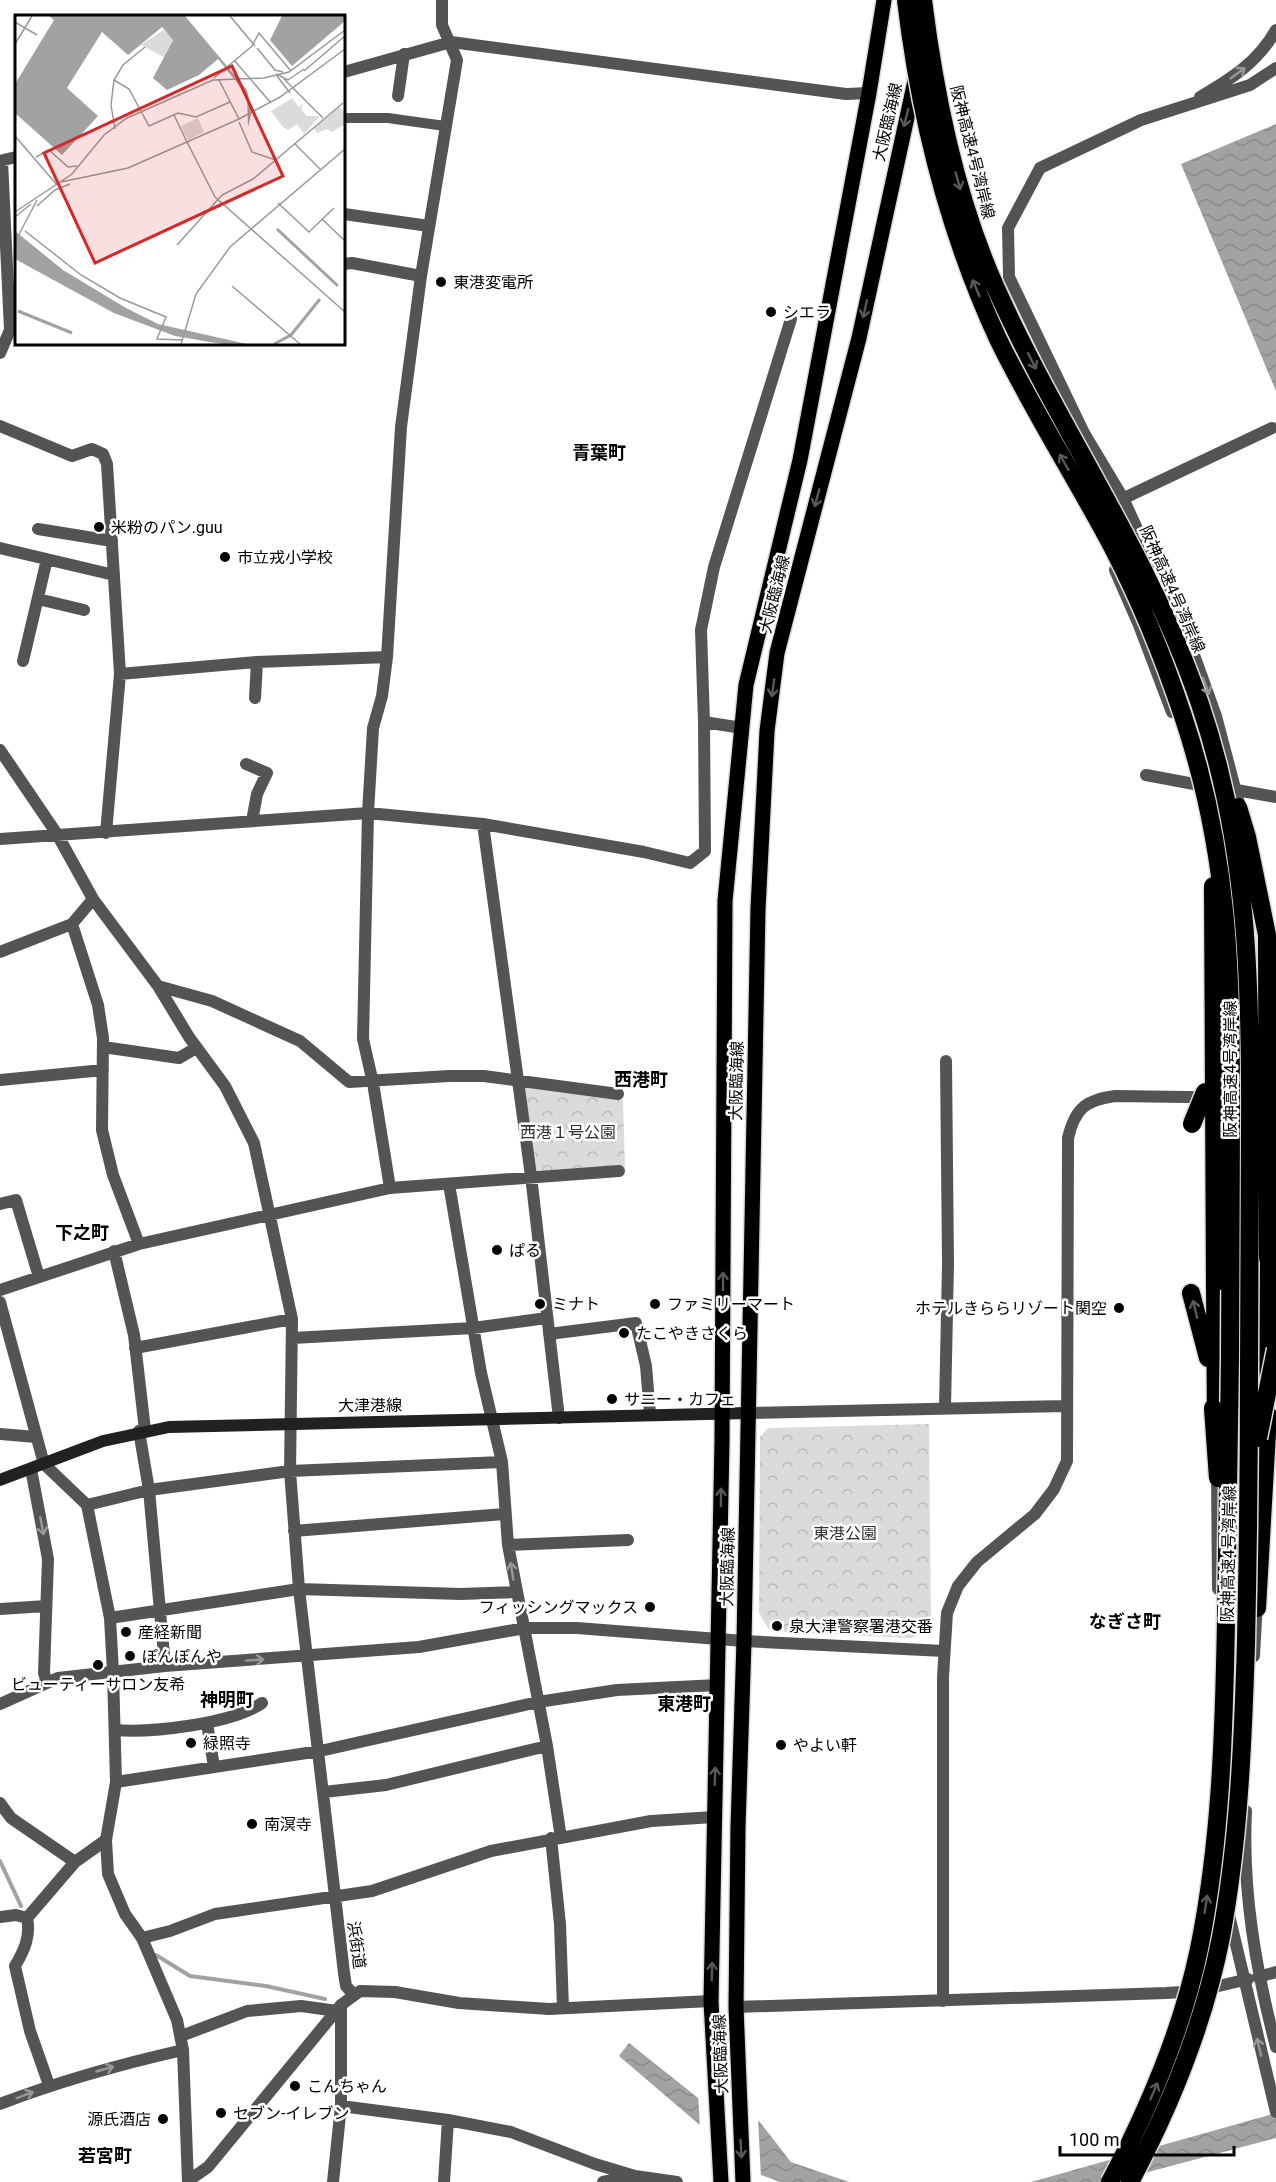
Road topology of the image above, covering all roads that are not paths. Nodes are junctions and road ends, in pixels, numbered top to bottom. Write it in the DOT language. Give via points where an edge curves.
graph roads {
  1 [pos="442,0"];
  2 [pos="884,0"];
  3 [pos="906,0"];
  4 [pos="923,0"];
  5 [pos="934,0"];
  6 [pos="1276,30"];
  7 [pos="451,42"];
  8 [pos="404,54"];
  9 [pos="1276,68"];
  10 [pos="345,72"];
  11 [pos="869,93"];
  12 [pos="398,96"];
  13 [pos="1188,104"];
  14 [pos="345,118"];
  15 [pos="445,126"];
  16 [pos="1,161"];
  17 [pos="345,214"];
  18 [pos="429,226"];
  19 [pos="345,264"];
  20 [pos="421,276"];
  21 [pos="791,319"];
  22 [pos="0,353"];
  23 [pos="0,426"];
  24 [pos="1272,428"];
  25 [pos="1083,434"];
  26 [pos="1123,498"];
  27 [pos="1090,515"];
  28 [pos="38,530"];
  29 [pos="112,541"];
  30 [pos="0,548"];
  31 [pos="47,559"];
  32 [pos="114,575"];
  33 [pos="38,599"];
  34 [pos="84,610"];
  35 [pos="387,657"];
  36 [pos="23,661"];
  37 [pos="257,662"];
  38 [pos="120,674"];
  39 [pos="255,698"];
  40 [pos="1202,708"];
  41 [pos="1182,713"];
  42 [pos="704,722"];
  43 [pos="742,728"];
  44 [pos="0,750"];
  45 [pos="246,764"];
  46 [pos="1146,775"];
  47 [pos="1194,784"];
  48 [pos="1237,790"];
  49 [pos="1276,797"];
  50 [pos="368,813"];
  51 [pos="252,820"];
  52 [pos="483,824"];
  53 [pos="106,833"];
  54 [pos="57,834"];
  55 [pos="0,839"];
  56 [pos="93,899"];
  57 [pos="72,924"];
  58 [pos="1267,935"];
  59 [pos="1213,941"];
  60 [pos="0,952"];
  61 [pos="158,986"];
  62 [pos="1276,1008"];
  63 [pos="103,1047"];
  64 [pos="196,1048"];
  65 [pos="946,1061"];
  66 [pos="103,1070"];
  67 [pos="0,1080"];
  68 [pos="519,1082"];
  69 [pos="374,1083"];
  70 [pos="618,1094"];
  71 [pos="1223,1098"];
  72 [pos="1263,1098"];
  73 [pos="1276,1098"];
  74 [pos="1192,1124"];
  75 [pos="619,1171"];
  76 [pos="531,1176"];
  77 [pos="449,1184"];
  78 [pos="390,1188"];
  79 [pos="0,1204"];
  80 [pos="270,1214"];
  81 [pos="139,1244"];
  82 [pos="114,1251"];
  83 [pos="39,1277"];
  84 [pos="0,1290"];
  85 [pos="1191,1293"];
  86 [pos="0,1302"];
  87 [pos="547,1318"];
  88 [pos="292,1319"];
  89 [pos="473,1328"];
  90 [pos="549,1334"];
  91 [pos="293,1338"];
  92 [pos="135,1348"];
  93 [pos="1276,1349"];
  94 [pos="1067,1406"];
  95 [pos="945,1408"];
  96 [pos="722,1413"];
  97 [pos="748,1413"];
  98 [pos="650,1414"];
  99 [pos="560,1418"];
  100 [pos="495,1421"];
  101 [pos="289,1422"];
  102 [pos="142,1431"];
  103 [pos="0,1434"];
  104 [pos="36,1437"];
  105 [pos="502,1462"];
  106 [pos="44,1464"];
  107 [pos="31,1469"];
  108 [pos="290,1471"];
  109 [pos="1217,1476"];
  110 [pos="0,1479"];
  111 [pos="148,1490"];
  112 [pos="87,1505"];
  113 [pos="504,1514"];
  114 [pos="294,1531"];
  115 [pos="628,1540"];
  116 [pos="508,1545"];
  117 [pos="299,1589"];
  118 [pos="515,1592"];
  119 [pos="46,1606"];
  120 [pos="1226,1606"];
  121 [pos="1257,1608"];
  122 [pos="0,1609"];
  123 [pos="159,1610"];
  124 [pos="110,1618"];
  125 [pos="525,1628"];
  126 [pos="720,1639"];
  127 [pos="744,1641"];
  128 [pos="944,1651"];
  129 [pos="308,1656"];
  130 [pos="165,1666"];
  131 [pos="1245,1668"];
  132 [pos="113,1672"];
  133 [pos="47,1683"];
  134 [pos="718,1685"];
  135 [pos="538,1702"];
  136 [pos="262,1703"];
  137 [pos="0,1704"];
  138 [pos="207,1723"];
  139 [pos="115,1730"];
  140 [pos="547,1746"];
  141 [pos="320,1751"];
  142 [pos="214,1767"];
  143 [pos="116,1782"];
  144 [pos="324,1792"];
  145 [pos="0,1803"];
  146 [pos="714,1817"];
  147 [pos="556,1838"];
  148 [pos="106,1840"];
  149 [pos="75,1862"];
  150 [pos="334,1897"];
  151 [pos="0,1917"];
  152 [pos="27,1918"];
  153 [pos="142,1938"];
  154 [pos="1276,1972"];
  155 [pos="1258,1977"];
  156 [pos="1242,1980"];
  157 [pos="354,1995"];
  158 [pos="711,2001"];
  159 [pos="943,2001"];
  160 [pos="736,2007"];
  161 [pos="339,2008"];
  162 [pos="563,2008"];
  163 [pos="181,2036"];
  164 [pos="1276,2047"];
  165 [pos="183,2050"];
  166 [pos="49,2085"];
  167 [pos="0,2104"];
  168 [pos="341,2106"];
  169 [pos="1275,2108"];
  170 [pos="448,2120"];
  171 [pos="634,2176"];
  172 [pos="743,2181"];
  173 [pos="186,2182"];
  174 [pos="333,2182"];
  175 [pos="444,2182"];
  176 [pos="603,2182"];
  177 [pos="676,2182"];
  178 [pos="721,2182"];
  179 [pos="1110,2182"];
  180 [pos="1130,2182"];
  1 -- 7 [label="street" via="442,25"];
  2 -- 11 [label="main road, 大阪臨海線"];
  41 -- 3 [label="highway, 阪神高速4号湾岸線, one-way, bridge" via="1114,549 1026,393 975,287 929,140"];
  4 -- 40 [label="highway, 阪神高速4号湾岸線, one-way, bridge" via="932,67 953,162 994,283 1146,573"];
  5 -- 97 [label="main road, 大阪臨海線, one-way" via="859,338 777,653 758,898"];
  13 -- 6 [label="street, one-way" via="1239,73 1259,56"];
  7 -- 8 [label="street"];
  7 -- 11 [label="street" via="846,94"];
  7 -- 15 [label="street" via="457,60"];
  8 -- 10 [label="street"];
  8 -- 12 [label="street"];
  9 -- 13 [label="street" via="1250,85"];
  11 -- 43 [label="main road, 大阪臨海線" via="800,460 746,685"];
  13 -- 25 [label="street" via="1141,120 1040,168 1008,228 1009,277"];
  14 -- 15 [label="street" via="388,118"];
  15 -- 18 [label="street"];
  16 -- 22 [label="street" via="10,330"];
  17 -- 18 [label="street"];
  18 -- 20 [label="street"];
  19 -- 20 [label="street"];
  20 -- 35 [label="street" via="401,427"];
  21 -- 42 [label="street" via="714,567 701,630"];
  23 -- 29 [label="street" via="72,456 92,449 103,454"];
  24 -- 26 [label="street"];
  25 -- 26 [label="street"];
  25 -- 27 [label="street"];
  26 -- 27 [label="street"];
  26 -- 48 [label="street, one-way" via="1193,652"];
  27 -- 47 [label="street" via="1158,671"];
  28 -- 29 [label="street"];
  29 -- 32 [label="street"];
  30 -- 31 [label="street"];
  31 -- 32 [label="street"];
  31 -- 33 [label="street"];
  32 -- 38 [label="street"];
  33 -- 34 [label="street"];
  33 -- 36 [label="street"];
  35 -- 37 [label="street"];
  35 -- 50 [label="street" via="373,729"];
  37 -- 38 [label="street"];
  37 -- 39 [label="street"];
  38 -- 53 [label="street"];
  40 -- 58 [label="highway, bridge" via="1247,837"];
  40 -- 131 [label="highway, 阪神高速4号湾岸線, bridge" via="1230,820 1248,950"];
  41 -- 59 [label="highway, bridge" via="1209,832"];
  41 -- 120 [label="highway, 阪神高速4号湾岸線, bridge" via="1215,831 1229,948"];
  42 -- 43 [label="street"];
  42 -- 52 [label="street" via="705,851 690,862"];
  96 -- 43 [label="main road, 大阪臨海線, one-way" via="725,901"];
  44 -- 54 [label="street, 浜街道"];
  45 -- 51 [label="street" via="267,773 256,794"];
  46 -- 47 [label="street"];
  47 -- 48 [label="street"];
  47 -- 71 [label="street" via="1219,930"];
  48 -- 49 [label="street"];
  48 -- 72 [label="street" via="1260,934"];
  50 -- 51 [label="street"];
  50 -- 52 [label="street"];
  50 -- 69 [label="street" via="363,1039"];
  51 -- 53 [label="street"];
  52 -- 68 [label="street"];
  53 -- 54 [label="street"];
  54 -- 55 [label="street"];
  54 -- 56 [label="street, 浜街道"];
  56 -- 57 [label="street"];
  56 -- 61 [label="street, 浜街道"];
  57 -- 60 [label="street"];
  57 -- 63 [label="street" via="98,1005"];
  58 -- 62 [label="highway, bridge"];
  58 -- 121 [label="highway, bridge" via="1266,1474"];
  59 -- 74 [label="highway, bridge" via="1205,1092"];
  59 -- 109 [label="highway, bridge"];
  61 -- 64 [label="street, 浜街道"];
  61 -- 69 [label="street" via="212,1001 300,1041 349,1082"];
  63 -- 64 [label="street" via="178,1058"];
  63 -- 66 [label="street"];
  64 -- 80 [label="street, 浜街道" via="225,1086 254,1143"];
  65 -- 95 [label="street"];
  66 -- 67 [label="street"];
  66 -- 81 [label="street" via="102,1131 113,1175"];
  68 -- 69 [label="street" via="449,1076"];
  68 -- 70 [label="street"];
  68 -- 76 [label="street"];
  69 -- 78 [label="street"];
  71 -- 72 [label="street"];
  71 -- 94 [label="street" via="1115,1096 1095,1099 1072,1120 1068,1138"];
  71 -- 109 [label="street"];
  72 -- 73 [label="street"];
  72 -- 121 [label="street"];
  75 -- 76 [label="street"];
  76 -- 77 [label="street"];
  76 -- 87 [label="street"];
  77 -- 78 [label="street"];
  77 -- 89 [label="street"];
  78 -- 80 [label="street"];
  79 -- 83 [label="street" via="16,1200"];
  80 -- 81 [label="street"];
  80 -- 88 [label="street, 浜街道"];
  81 -- 82 [label="street"];
  82 -- 83 [label="street"];
  82 -- 92 [label="street"];
  83 -- 84 [label="street"];
  120 -- 85 [label="highway, one-way, bridge" via="1212,1384"];
  86 -- 104 [label="street"];
  87 -- 89 [label="street"];
  87 -- 90 [label="street"];
  88 -- 91 [label="street, 浜街道"];
  88 -- 92 [label="street"];
  89 -- 91 [label="street"];
  89 -- 100 [label="street"];
  90 -- 98 [label="street" via="636,1323 646,1366"];
  90 -- 99 [label="street"];
  91 -- 101 [label="street, 浜街道"];
  92 -- 102 [label="street"];
  93 -- 131 [label="highway, bridge" via="1256,1450"];
  94 -- 95 [label="street"];
  94 -- 128 [label="street" via="1067,1461 1054,1489 1035,1514 977,1562 958,1586 947,1613"];
  95 -- 97 [label="street"];
  96 -- 97 [label="main road, 大津港線"];
  96 -- 98 [label="main road, 大津港線"];
  126 -- 96 [label="main road, 大阪臨海線, one-way"];
  97 -- 127 [label="main road, 大阪臨海線"];
  98 -- 99 [label="main road, 大津港線"];
  99 -- 100 [label="main road, 大津港線"];
  100 -- 101 [label="main road, 大津港線"];
  100 -- 105 [label="street"];
  101 -- 102 [label="main road, 大津港線" via="169,1426"];
  101 -- 108 [label="street, 浜街道"];
  102 -- 106 [label="main road, 大津港線"];
  102 -- 111 [label="street"];
  103 -- 104 [label="street"];
  104 -- 106 [label="street"];
  105 -- 108 [label="street"];
  105 -- 113 [label="street"];
  106 -- 107 [label="main road, 大津港線"];
  106 -- 112 [label="street"];
  107 -- 110 [label="main road, 大津港線"];
  107 -- 119 [label="street, one-way" via="48,1558"];
  108 -- 111 [label="street"];
  108 -- 114 [label="street, 浜街道"];
  109 -- 156 [label="street" via="1225,1872 1229,1920"];
  111 -- 112 [label="street"];
  111 -- 123 [label="street"];
  112 -- 124 [label="street"];
  113 -- 114 [label="street"];
  113 -- 116 [label="street"];
  114 -- 117 [label="street, 浜街道"];
  115 -- 116 [label="street"];
  118 -- 116 [label="street, one-way"];
  117 -- 118 [label="street"];
  117 -- 123 [label="street"];
  117 -- 129 [label="street, 浜街道"];
  118 -- 125 [label="street"];
  119 -- 122 [label="street"];
  119 -- 133 [label="street"];
  179 -- 120 [label="highway, 阪神高速4号湾岸線, one-way, bridge" via="1160,2076 1181,2018 1200,1943 1220,1788"];
  121 -- 155 [label="street" via="1245,1829 1250,1926"];
  123 -- 124 [label="street"];
  123 -- 130 [label="street"];
  124 -- 132 [label="street"];
  125 -- 126 [label="street"];
  125 -- 129 [label="street" via="419,1647"];
  125 -- 135 [label="street"];
  126 -- 127 [label="street"];
  126 -- 134 [label="main road, 大阪臨海線"];
  127 -- 128 [label="street"];
  127 -- 160 [label="main road, 大阪臨海線"];
  128 -- 159 [label="street"];
  130 -- 129 [label="street, one-way"];
  129 -- 141 [label="street, 浜街道"];
  130 -- 132 [label="street"];
  131 -- 180 [label="highway, 阪神高速4号湾岸線, bridge" via="1239,1791 1221,1937 1199,2023 1178,2082"];
  132 -- 133 [label="street" via="58,1678"];
  132 -- 139 [label="street"];
  133 -- 137 [label="street"];
  134 -- 135 [label="street" via="617,1690"];
  146 -- 134 [label="main road, 大阪臨海線, one-way"];
  135 -- 140 [label="street"];
  135 -- 141 [label="street"];
  136 -- 138 [label="street" via="249,1712"];
  138 -- 139 [label="street" via="151,1731"];
  138 -- 142 [label="street"];
  139 -- 143 [label="street"];
  140 -- 144 [label="street" via="386,1785"];
  140 -- 147 [label="street"];
  141 -- 142 [label="street"];
  141 -- 144 [label="street, 浜街道"];
  142 -- 143 [label="street"];
  143 -- 148 [label="street"];
  144 -- 150 [label="street, 浜街道"];
  145 -- 149 [label="street" via="11,1818"];
  146 -- 147 [label="street" via="651,1821"];
  158 -- 146 [label="main road, 大阪臨海線, one-way"];
  147 -- 150 [label="street" via="491,1851 372,1890"];
  147 -- 162 [label="street"];
  148 -- 149 [label="street"];
  148 -- 153 [label="street" via="108,1874 125,1914"];
  149 -- 152 [label="street"];
  150 -- 153 [label="street" via="215,1914"];
  150 -- 157 [label="street, 浜街道" via="346,1986"];
  151 -- 152 [label="street"];
  152 -- 166 [label="street" via="30,1929 15,1966 30,2031"];
  153 -- 163 [label="street"];
  154 -- 155 [label="street"];
  155 -- 156 [label="street"];
  155 -- 164 [label="street"];
  156 -- 159 [label="street" via="1198,1991"];
  169 -- 156 [label="street, one-way"];
  157 -- 161 [label="street"];
  157 -- 162 [label="street" via="372,1989 459,2003"];
  158 -- 162 [label="street"];
  158 -- 178 [label="main road, 大阪臨海線"];
  159 -- 160 [label="street"];
  160 -- 172 [label="main road, 大阪臨海線, one-way"];
  161 -- 163 [label="street" via="301,2006 247,2011"];
  161 -- 168 [label="street"];
  161 -- 173 [label="street" via="208,2167"];
  163 -- 165 [label="street"];
  166 -- 165 [label="street, one-way"];
  165 -- 173 [label="street"];
  167 -- 166 [label="street, one-way"];
  168 -- 170 [label="street"];
  168 -- 174 [label="street"];
  170 -- 171 [label="street" via="511,2132"];
  170 -- 175 [label="street"];
  171 -- 176 [label="street"];
  171 -- 177 [label="street"];
}
